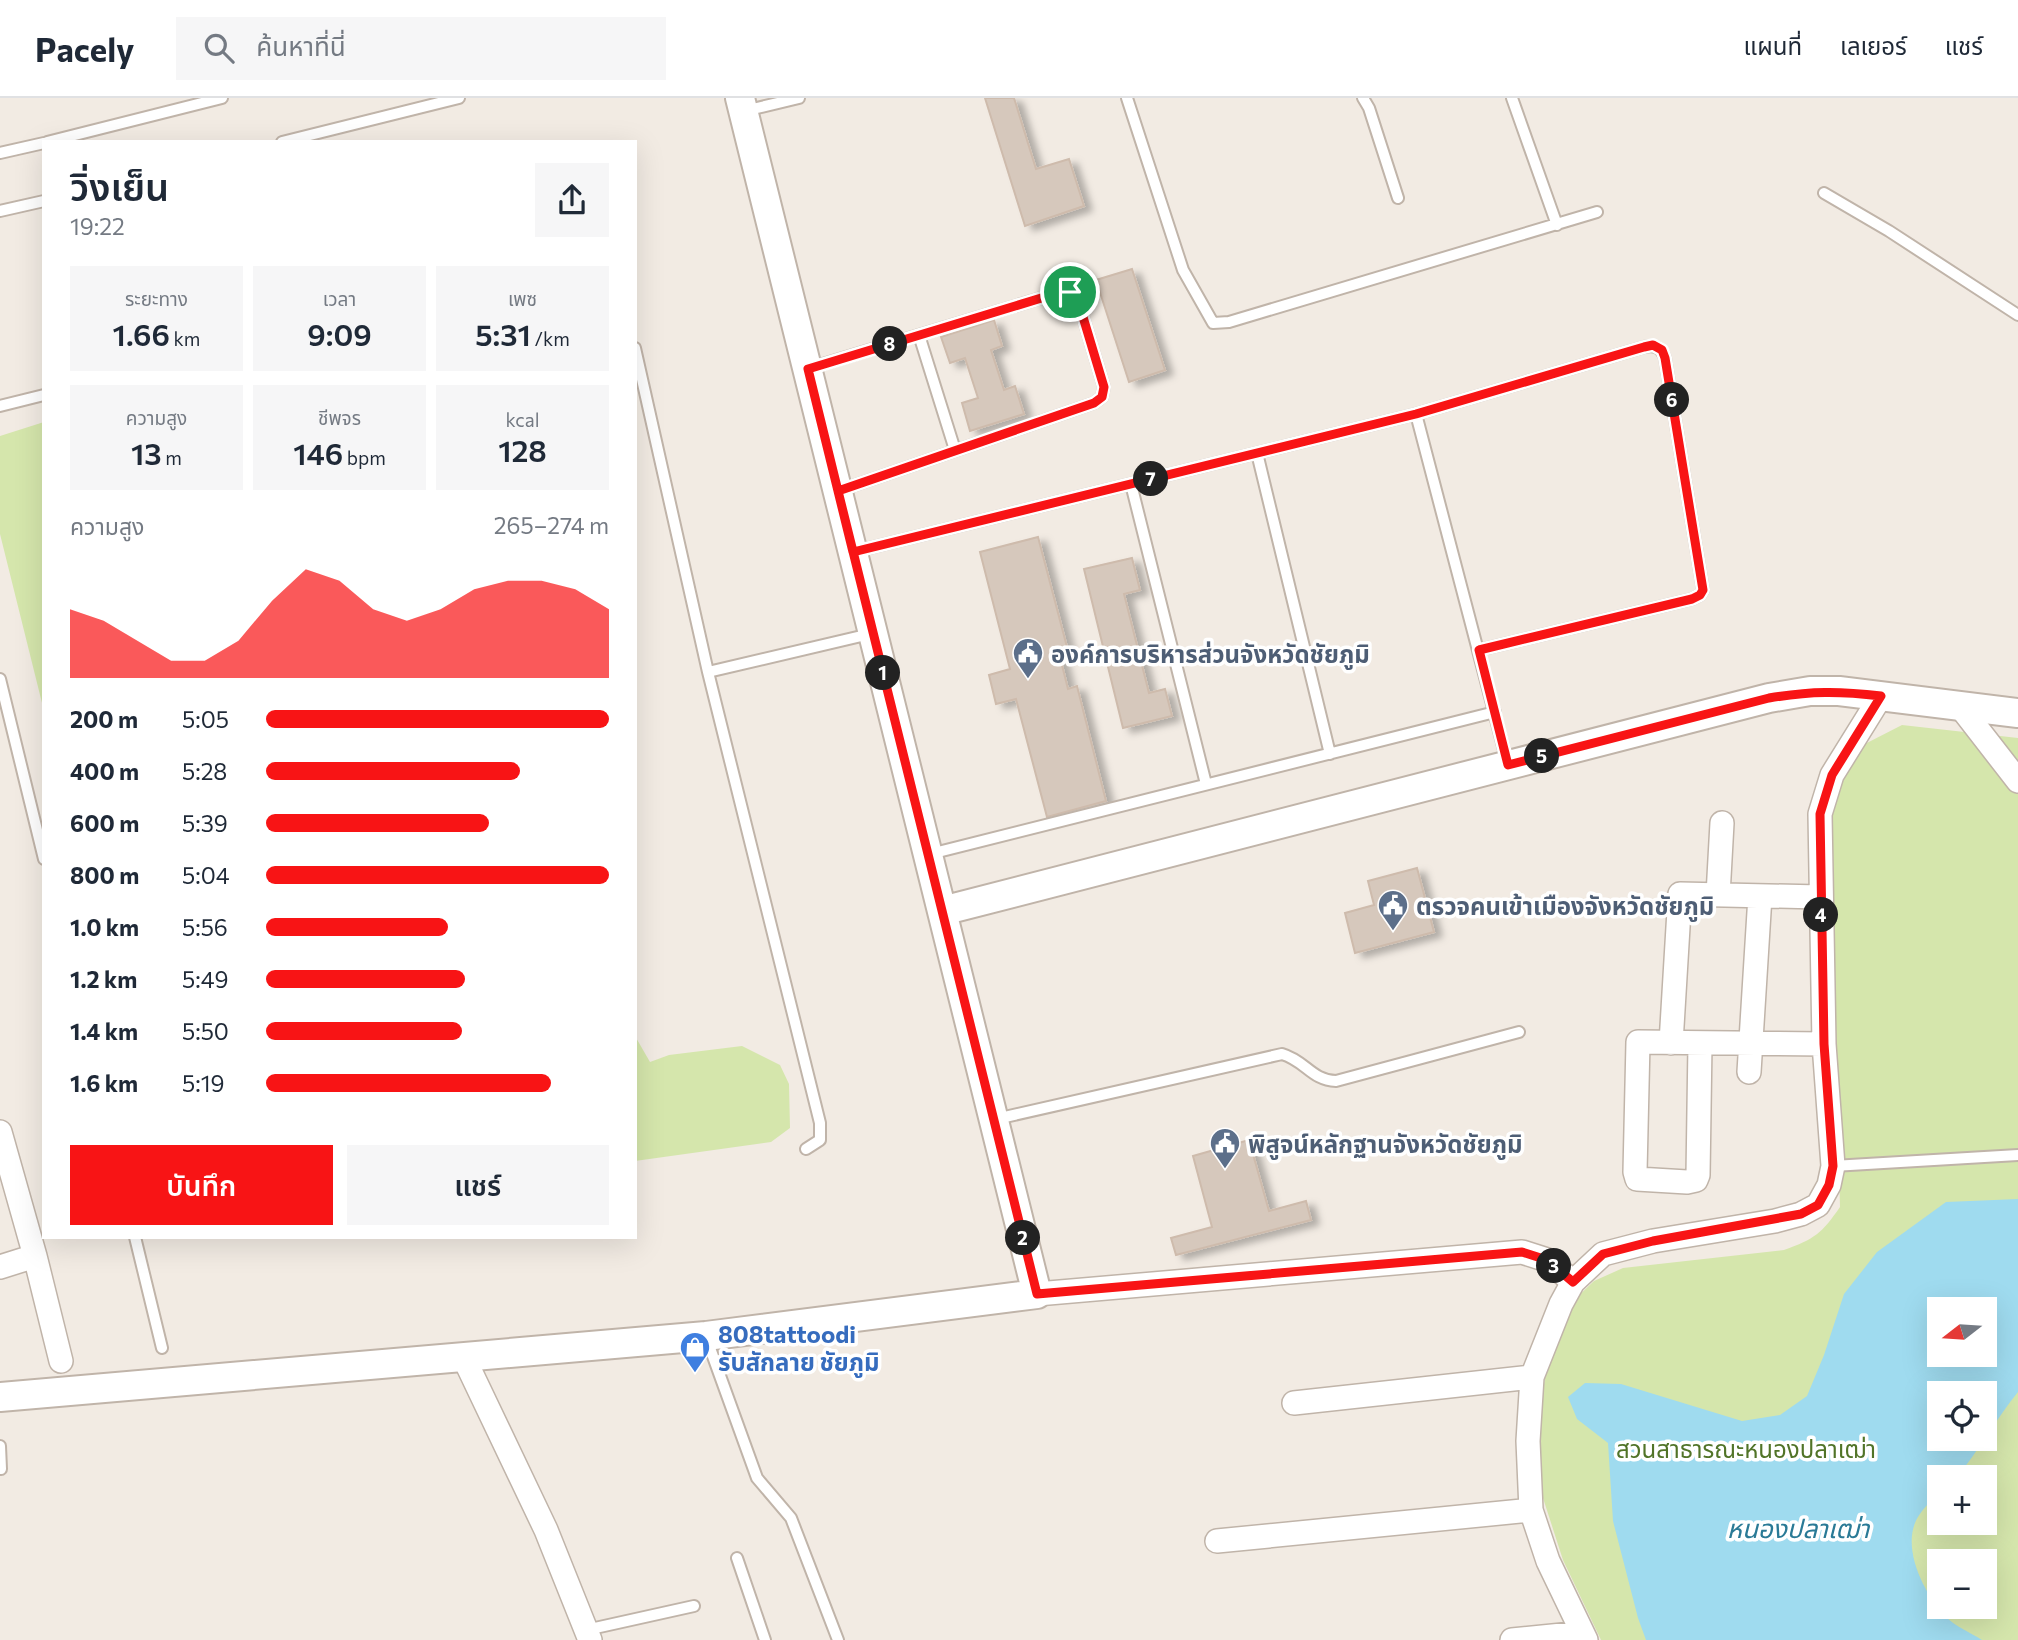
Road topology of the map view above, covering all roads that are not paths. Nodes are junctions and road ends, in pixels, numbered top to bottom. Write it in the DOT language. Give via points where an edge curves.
graph roads {
  1 [pos="222,98"];
  2 [pos="459,98"];
  3 [pos="799,98"];
  4 [pos="1127,98"];
  5 [pos="1363,98"];
  6 [pos="1512,98"];
  7 [pos="742,105"];
  8 [pos="53,140"];
  9 [pos="290,140"];
  10 [pos="42,143"];
  11 [pos="0,153"];
  12 [pos="1824,193"];
  13 [pos="1398,198"];
  14 [pos="42,201"];
  15 [pos="0,211"];
  16 [pos="1597,212"];
  17 [pos="1557,225"];
  18 [pos="2018,315"];
  19 [pos="919,335"];
  20 [pos="637,357"];
  21 [pos="808,369"];
  22 [pos="42,396"];
  23 [pos="0,407"];
  24 [pos="1416,414"];
  25 [pos="955,450"];
  26 [pos="1257,453"];
  27 [pos="1131,484"];
  28 [pos="838,491"];
  29 [pos="853,552"];
  30 [pos="873,633"];
  31 [pos="1479,650"];
  32 [pos="708,672"];
  33 [pos="0,678"];
  34 [pos="1881,696"];
  35 [pos="1959,705"];
  36 [pos="1494,712"];
  37 [pos="2018,713"];
  38 [pos="1330,754"];
  39 [pos="1508,765"];
  40 [pos="2018,781"];
  41 [pos="1206,784"];
  42 [pos="1722,823"];
  43 [pos="42,851"];
  44 [pos="928,854"];
  45 [pos="1718,895"];
  46 [pos="1760,896"];
  47 [pos="1820,897"];
  48 [pos="942,911"];
  49 [pos="1519,1032"];
  50 [pos="1671,1043"];
  51 [pos="1700,1044"];
  52 [pos="1751,1044"];
  53 [pos="1824,1044"];
  54 [pos="1749,1072"];
  55 [pos="993,1119"];
  56 [pos="0,1132"];
  57 [pos="806,1149"];
  58 [pos="2018,1155"];
  59 [pos="3,1158"];
  60 [pos="1833,1166"];
  61 [pos="135,1239"];
  62 [pos="35,1256"];
  63 [pos="0,1266"];
  64 [pos="1573,1282"];
  65 [pos="1037,1294"];
  66 [pos="706,1336"];
  67 [pos="162,1348"];
  68 [pos="464,1357"];
  69 [pos="61,1362"];
  70 [pos="1532,1377"];
  71 [pos="0,1397"];
  72 [pos="1294,1403"];
  73 [pos="0,1446"];
  74 [pos="1,1469"];
  75 [pos="1531,1510"];
  76 [pos="1217,1541"];
  77 [pos="737,1558"];
  78 [pos="694,1606"];
  79 [pos="588,1635"];
  80 [pos="1584,1636"];
  81 [pos="765,1640"];
  82 [pos="838,1640"];
  83 [pos="1512,1640"];
  1 -- 8 [label="lane"];
  2 -- 9 [label="lane"];
  3 -- 7 [label="lane"];
  4 -- 17 [label="lane" via="1183,270 1213,323"];
  5 -- 13 [label="lane"];
  6 -- 17 [label="lane"];
  7 -- 21 [label="street"];
  10 -- 11 [label="lane"];
  12 -- 18 [label="lane"];
  14 -- 15 [label="lane"];
  16 -- 17 [label="lane"];
  19 -- 21 [label="lane"];
  19 -- 25 [label="lane"];
  19 -- 25 [label="lane" via="1061,292 1077,297 1104,387 1102,397"];
  20 -- 32 [label="lane"];
  21 -- 28 [label="street"];
  22 -- 23 [label="lane"];
  24 -- 26 [label="lane"];
  24 -- 31 [label="lane"];
  24 -- 31 [label="lane" via="1644,347 1653,345 1665,358 1703,590 1700,595"];
  25 -- 28 [label="lane"];
  26 -- 27 [label="lane"];
  26 -- 38 [label="lane"];
  27 -- 29 [label="lane"];
  27 -- 41 [label="lane"];
  28 -- 29 [label="street"];
  29 -- 30 [label="street"];
  30 -- 32 [label="lane"];
  30 -- 44 [label="street"];
  31 -- 36 [label="lane"];
  32 -- 57 [label="lane" via="820,1123 820,1140"];
  33 -- 43 [label="lane"];
  34 -- 35 [label="street"];
  34 -- 39 [label="street" via="1820,691 1769,698"];
  34 -- 47 [label="street" via="1832,775 1820,814"];
  35 -- 37 [label="street"];
  35 -- 40 [label="street"];
  36 -- 38 [label="lane"];
  36 -- 39 [label="lane"];
  38 -- 41 [label="lane"];
  39 -- 48 [label="street"];
  41 -- 44 [label="lane"];
  42 -- 45 [label="street"];
  44 -- 48 [label="street"];
  45 -- 46 [label="street"];
  45 -- 50 [label="street" via="1680,894"];
  46 -- 47 [label="street"];
  46 -- 52 [label="street"];
  47 -- 53 [label="street"];
  48 -- 55 [label="street"];
  49 -- 55 [label="lane" via="1336,1082 1323,1081 1283,1054"];
  50 -- 51 [label="street"];
  50 -- 51 [label="street" via="1638,1042 1635,1172 1637,1179 1644,1181 1696,1180"];
  51 -- 52 [label="street"];
  52 -- 53 [label="street"];
  52 -- 54 [label="street"];
  53 -- 60 [label="street"];
  55 -- 65 [label="street"];
  56 -- 59 [label="street"];
  58 -- 60 [label="lane"];
  59 -- 62 [label="street"];
  60 -- 64 [label="street" via="1818,1205 1801,1214 1603,1254"];
  61 -- 67 [label="lane"];
  62 -- 63 [label="street"];
  62 -- 69 [label="street"];
  64 -- 65 [label="street" via="1547,1260 1522,1252"];
  64 -- 70 [label="street"];
  65 -- 66 [label="street"];
  66 -- 68 [label="street"];
  66 -- 82 [label="lane" via="757,1478 791,1518"];
  68 -- 71 [label="street"];
  68 -- 79 [label="street" via="546,1530"];
  70 -- 72 [label="street"];
  70 -- 75 [label="street" via="1528,1441"];
  73 -- 74 [label="lane"];
  75 -- 76 [label="street"];
  75 -- 80 [label="street" via="1548,1561"];
  77 -- 81 [label="lane"];
  78 -- 79 [label="lane"];
  80 -- 83 [label="street"];
}
